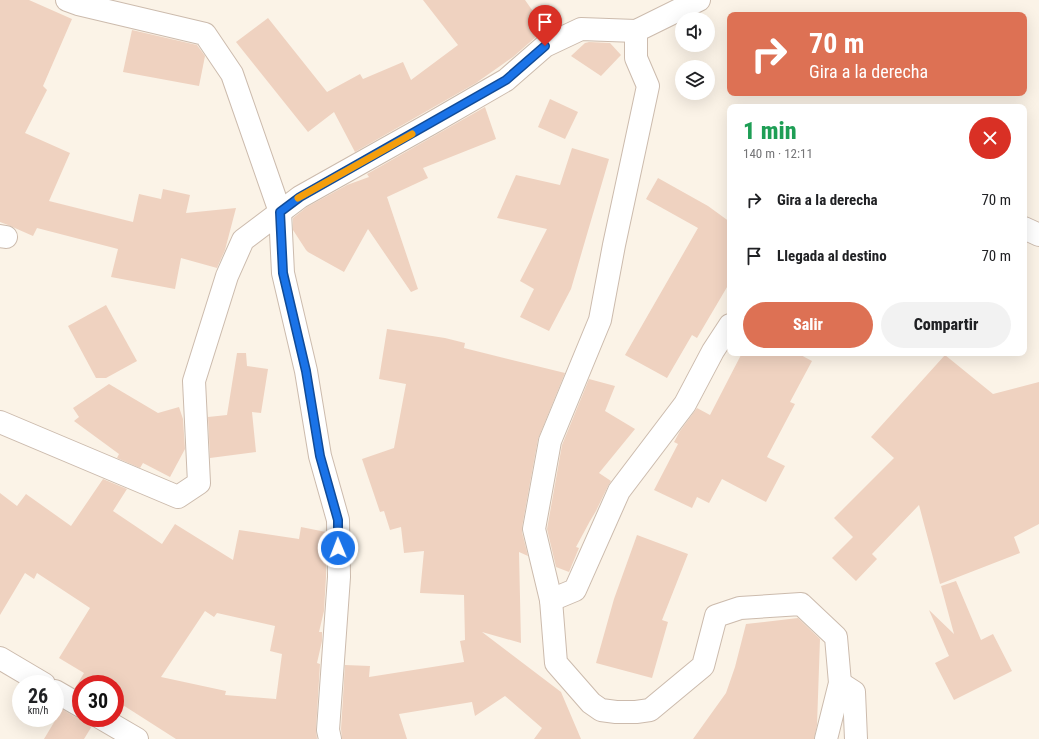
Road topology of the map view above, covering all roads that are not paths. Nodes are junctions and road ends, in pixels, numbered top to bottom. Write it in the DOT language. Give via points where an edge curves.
graph roads {
  1 [pos="67,0"];
  2 [pos="699,0"];
  3 [pos="636,31"];
  4 [pos="280,212"];
  5 [pos="1027,229"];
  6 [pos="1039,235"];
  7 [pos="727,329"];
  8 [pos="0,422"];
  9 [pos="551,600"];
  10 [pos="0,658"];
  11 [pos="29,675"];
  12 [pos="840,683"];
  13 [pos="117,727"];
  14 [pos="137,739"];
  15 [pos="330,739"];
  16 [pos="826,739"];
  17 [pos="856,739"];
  1 -- 4 [label="street" via="205,34 232,74"];
  2 -- 3 [label="street"];
  3 -- 4 [label="street" via="581,29 545,46 506,80 300,197"];
  3 -- 9 [label="street" via="636,58 648,86 600,320 550,441 534,529"];
  4 -- 8 [label="street" via="243,240 227,276 194,381 199,483 178,497"];
  4 -- 15 [label="street" via="283,273 306,371 320,456 338,520 339,577 328,730"];
  5 -- 6 [label="street"];
  7 -- 9 [label="street" via="685,404 619,491 574,590"];
  9 -- 12 [label="street" via="556,663 591,703 601,710 650,710 703,666 716,616 740,608 801,604 836,637"];
  10 -- 11 [label="street"];
  12 -- 16 [label="street"];
  12 -- 17 [label="street" via="854,692"];
  13 -- 14 [label="street"];
}
